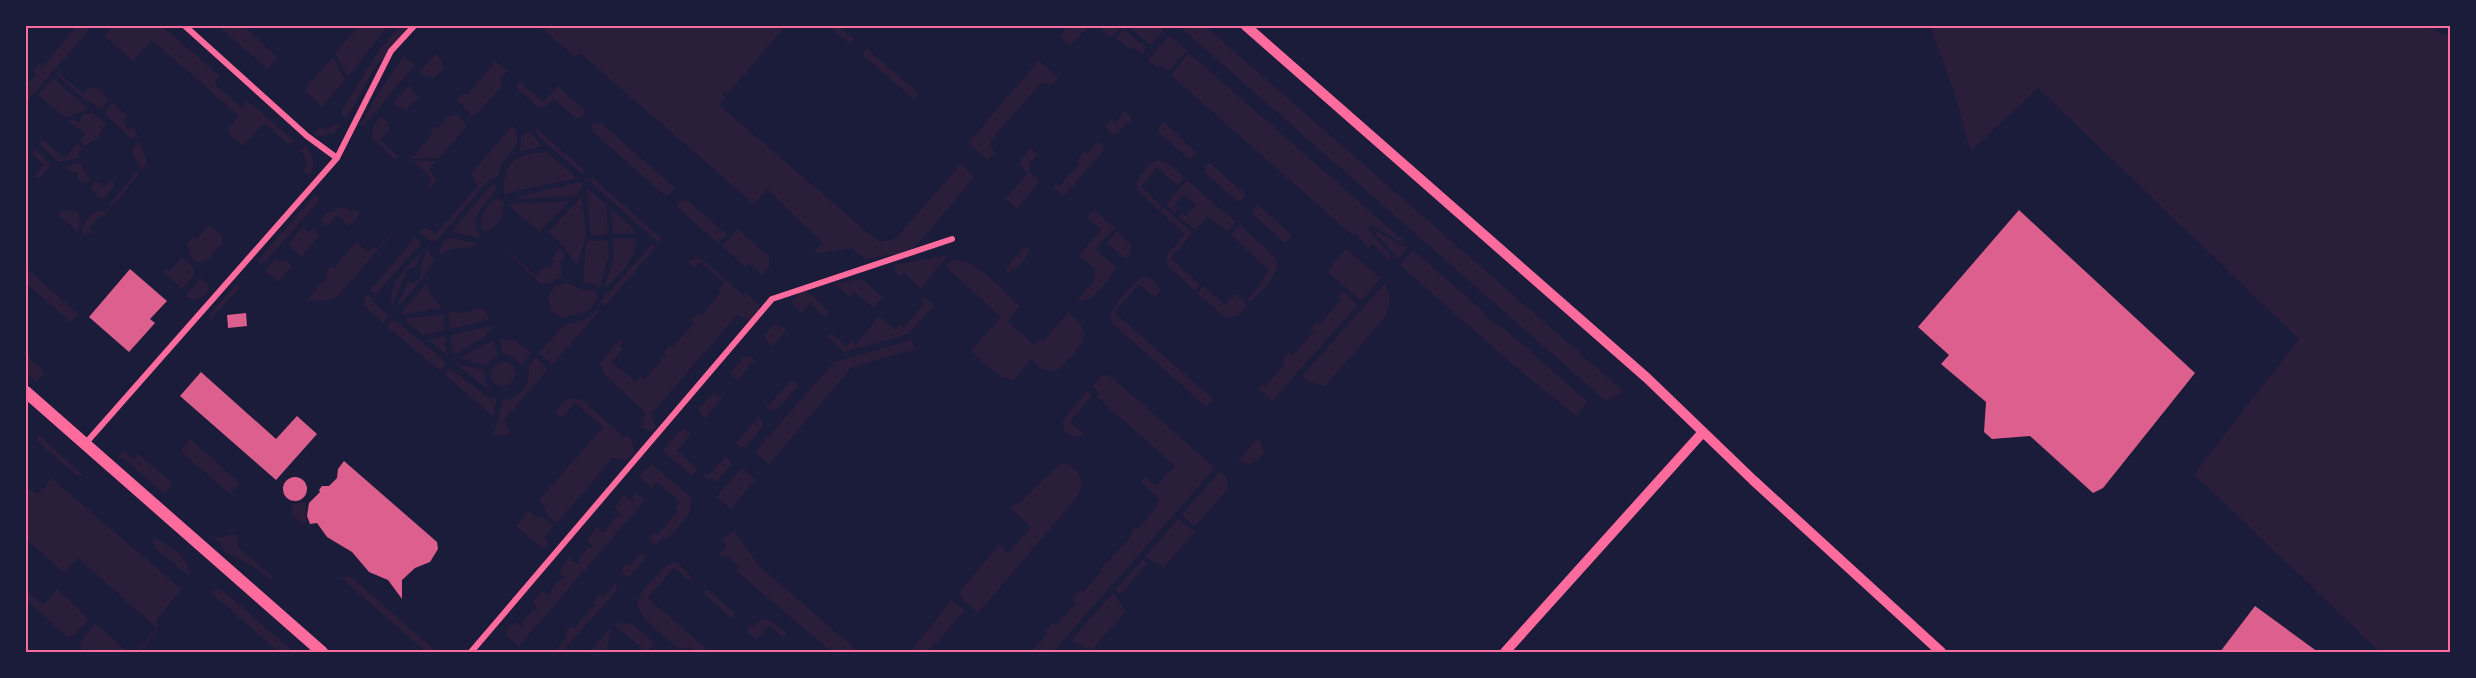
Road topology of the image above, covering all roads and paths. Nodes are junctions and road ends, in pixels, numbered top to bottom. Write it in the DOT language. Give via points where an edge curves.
graph roads {
  1 [pos="185,26"];
  2 [pos="414,26"];
  3 [pos="1246,26"];
  4 [pos="337,158"];
  5 [pos="952,239"];
  6 [pos="26,392"];
  7 [pos="1703,432"];
  8 [pos="85,444"];
  9 [pos="322,652"];
  10 [pos="471,652"];
  11 [pos="1504,652"];
  12 [pos="1941,652"];
  1 -- 4 [label="street" via="307,136"];
  2 -- 4 [label="street" via="391,51"];
  3 -- 7 [label="main road" via="1647,378"];
  4 -- 8 [label="street"];
  5 -- 10 [label="street" via="772,299"];
  6 -- 8 [label="main road"];
  7 -- 11 [label="main road"];
  7 -- 12 [label="main road"];
  8 -- 9 [label="main road"];
}
